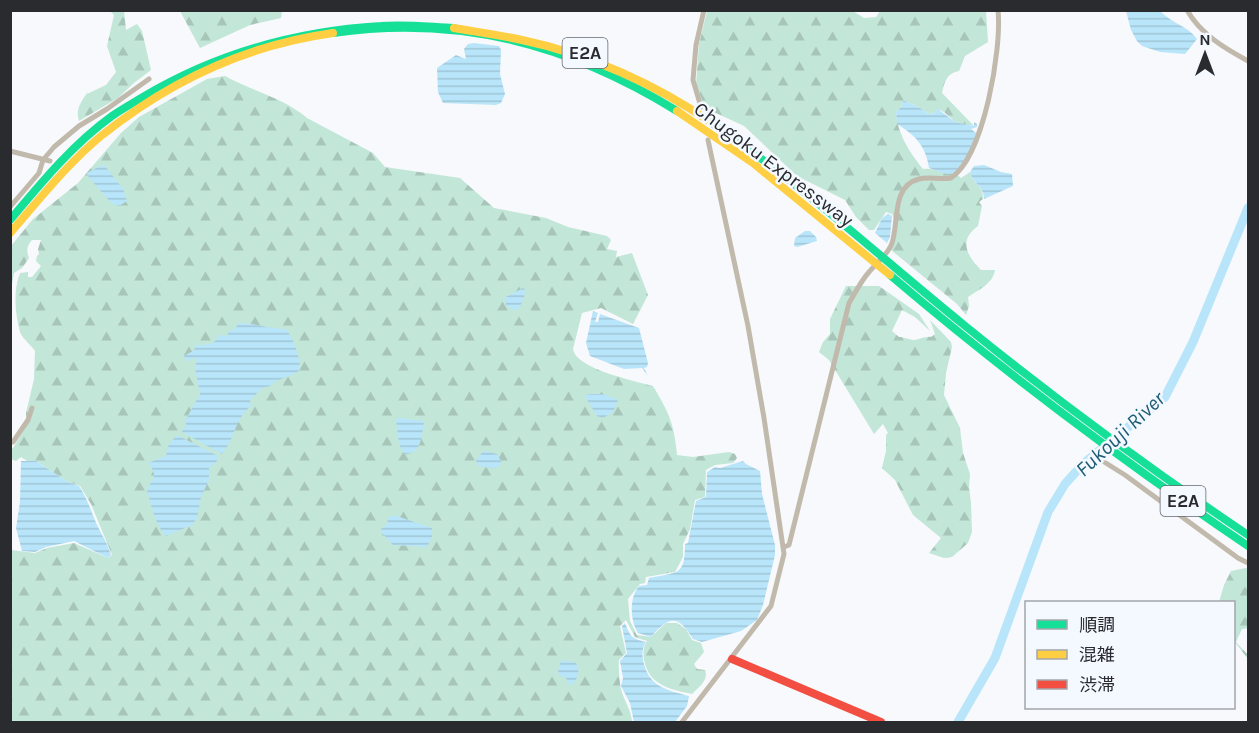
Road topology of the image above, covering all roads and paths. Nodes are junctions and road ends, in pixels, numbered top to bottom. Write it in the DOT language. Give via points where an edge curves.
graph roads {
  1 [pos="704,10"];
  2 [pos="998,10"];
  3 [pos="1187,10"];
  4 [pos="1248,61"];
  5 [pos="149,79"];
  6 [pos="701,107"];
  7 [pos="708,140"];
  8 [pos="10,151"];
  9 [pos="46,161"];
  10 [pos="10,207"];
  11 [pos="10,220"];
  12 [pos="10,233"];
  13 [pos="32,408"];
  14 [pos="10,443"];
  15 [pos="1121,451"];
  16 [pos="1101,460"];
  17 [pos="1248,535"];
  18 [pos="1248,546"];
  19 [pos="784,547"];
  20 [pos="1248,563"];
  21 [pos="732,659"];
  22 [pos="682,723"];
  23 [pos="881,723"];
  1 -- 6 [label="street" via="693,80"];
  2 -- 19 [label="street" via="996,55 971,154 951,178 922,178 904,188 888,251 849,303 789,545"];
  3 -- 4 [label="street" via="1193,22 1211,38"];
  5 -- 9 [label="street" via="79,126 54,147"];
  7 -- 19 [label="street" via="748,326"];
  8 -- 9 [label="street"];
  9 -- 10 [label="street"];
  11 -- 15 [label="main road, Chugoku Expressway / E2A" via="92,131 154,87 212,56 275,34 347,20 404,17 491,25 546,39 602,60 693,110 790,180 974,333 1105,434"];
  12 -- 15 [label="main road, Chugoku Expressway / E2A" via="60,175 101,136 167,90 233,58 295,39 375,27 432,27 489,34 541,47 598,68 687,117 757,166 972,343 1098,440"];
  13 -- 14 [label="street"];
  15 -- 17 [label="main road, Chugoku Expressway / E2A"];
  15 -- 18 [label="main road, Chugoku Expressway / E2A"];
  16 -- 20 [label="street"];
  19 -- 21 [label="street" via="771,606"];
  21 -- 22 [label="street"];
  21 -- 23 [label="main road"];
}
